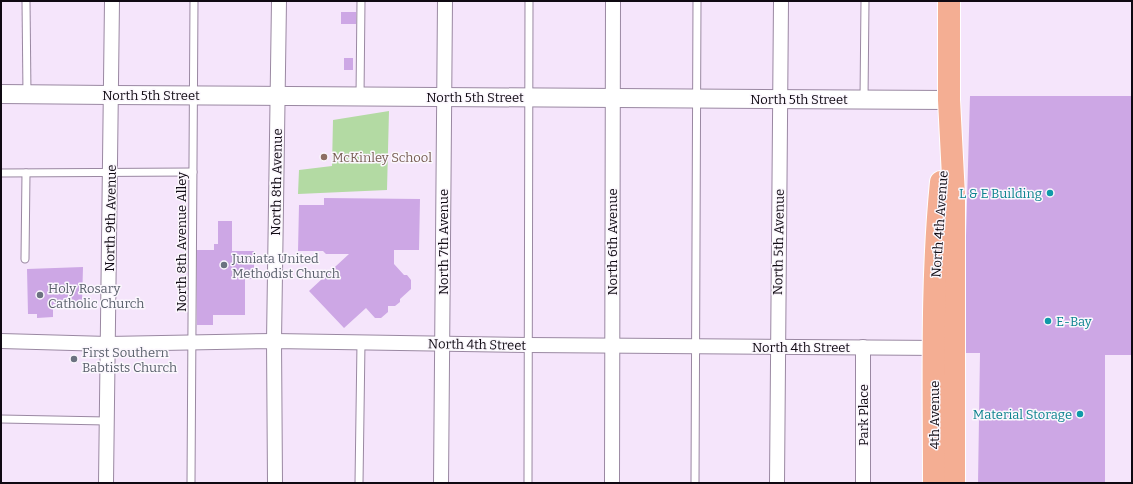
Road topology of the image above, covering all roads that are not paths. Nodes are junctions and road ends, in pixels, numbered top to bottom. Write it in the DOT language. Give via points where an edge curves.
graph roads {
  1 [pos="26,1"];
  2 [pos="112,1"];
  3 [pos="194,1"];
  4 [pos="279,1"];
  5 [pos="361,1"];
  6 [pos="445,1"];
  7 [pos="529,1"];
  8 [pos="613,1"];
  9 [pos="697,1"];
  10 [pos="781,1"];
  11 [pos="865,1"];
  12 [pos="949,1"];
  13 [pos="1,94"];
  14 [pos="27,94"];
  15 [pos="111,95"];
  16 [pos="278,95"];
  17 [pos="194,96"];
  18 [pos="360,96"];
  19 [pos="444,96"];
  20 [pos="529,97"];
  21 [pos="612,98"];
  22 [pos="697,99"];
  23 [pos="780,99"];
  24 [pos="864,100"];
  25 [pos="949,100"];
  26 [pos="110,172"];
  27 [pos="193,172"];
  28 [pos="1,173"];
  29 [pos="26,173"];
  30 [pos="25,259"];
  31 [pos="1,341"];
  32 [pos="274,341"];
  33 [pos="193,342"];
  34 [pos="361,343"];
  35 [pos="108,344"];
  36 [pos="443,344"];
  37 [pos="529,345"];
  38 [pos="612,346"];
  39 [pos="696,346"];
  40 [pos="777,347"];
  41 [pos="864,347"];
  42 [pos="944,348"];
  43 [pos="1,419"];
  44 [pos="107,421"];
  45 [pos="106,483"];
  46 [pos="191,483"];
  47 [pos="275,483"];
  48 [pos="359,483"];
  49 [pos="441,483"];
  50 [pos="528,483"];
  51 [pos="612,483"];
  52 [pos="695,483"];
  53 [pos="776,483"];
  54 [pos="863,483"];
  55 [pos="934,483"];
  56 [pos="954,483"];
  1 -- 14 [label="lane"];
  2 -- 15 [label="street, North 9th Avenue"];
  3 -- 17 [label="lane, North 8th Avenue Alley"];
  4 -- 16 [label="street, North 8th Avenue"];
  5 -- 18 [label="lane"];
  6 -- 19 [label="street, North 7th Avenue"];
  7 -- 20 [label="lane"];
  8 -- 21 [label="street, North 6th Avenue"];
  9 -- 22 [label="lane"];
  10 -- 23 [label="street, North 5th Avenue"];
  11 -- 24 [label="lane"];
  12 -- 25 [label="main road, North 4th Avenue"];
  13 -- 14 [label="street, North 5th Street"];
  14 -- 15 [label="street, North 5th Street"];
  15 -- 17 [label="street, North 5th Street"];
  15 -- 26 [label="street, North 9th Avenue"];
  16 -- 17 [label="street, North 5th Street"];
  16 -- 18 [label="street, North 5th Street"];
  16 -- 32 [label="street, North 8th Avenue"];
  17 -- 27 [label="lane, North 8th Avenue Alley"];
  18 -- 19 [label="street, North 5th Street"];
  19 -- 20 [label="street, North 5th Street"];
  19 -- 36 [label="street, North 7th Avenue"];
  20 -- 21 [label="street, North 5th Street"];
  20 -- 37 [label="lane"];
  21 -- 22 [label="street, North 5th Street"];
  21 -- 38 [label="street, North 6th Avenue"];
  22 -- 23 [label="street, North 5th Street"];
  22 -- 39 [label="lane"];
  23 -- 24 [label="street, North 5th Street"];
  23 -- 40 [label="street, North 5th Avenue"];
  24 -- 25 [label="street, North 5th Street"];
  25 -- 42 [label="main road, North 4th Avenue" via="936,259"];
  26 -- 27 [label="lane"];
  26 -- 29 [label="lane"];
  26 -- 35 [label="street, North 9th Avenue"];
  27 -- 33 [label="lane, North 8th Avenue Alley"];
  28 -- 29 [label="lane"];
  29 -- 30 [label="lane"];
  31 -- 35 [label="street, North 4th Street"];
  32 -- 33 [label="street, North 4th Street"];
  32 -- 34 [label="street, North 4th Street"];
  32 -- 47 [label="street, North 8th Avenue"];
  33 -- 35 [label="street, North 4th Street"];
  33 -- 46 [label="lane, North 8th Avenue Alley"];
  34 -- 36 [label="street, North 4th Street"];
  34 -- 48 [label="lane"];
  35 -- 44 [label="street, North 9th Avenue"];
  36 -- 37 [label="street, North 4th Street"];
  36 -- 49 [label="street, North 7th Avenue"];
  37 -- 38 [label="street, North 4th Street"];
  37 -- 50 [label="lane"];
  38 -- 39 [label="street, North 4th Street"];
  38 -- 51 [label="street, North 6th Avenue"];
  39 -- 40 [label="street, North 4th Street"];
  39 -- 52 [label="lane"];
  40 -- 41 [label="street, North 4th Street"];
  40 -- 53 [label="street, North 5th Avenue"];
  41 -- 42 [label="street, North 4th Street"];
  41 -- 54 [label="street, Park Place"];
  42 -- 55 [label="main road, 4th Avenue"];
  42 -- 56 [label="main road, 4th Avenue"];
  43 -- 44 [label="lane"];
  44 -- 45 [label="street, North 9th Avenue"];
}
